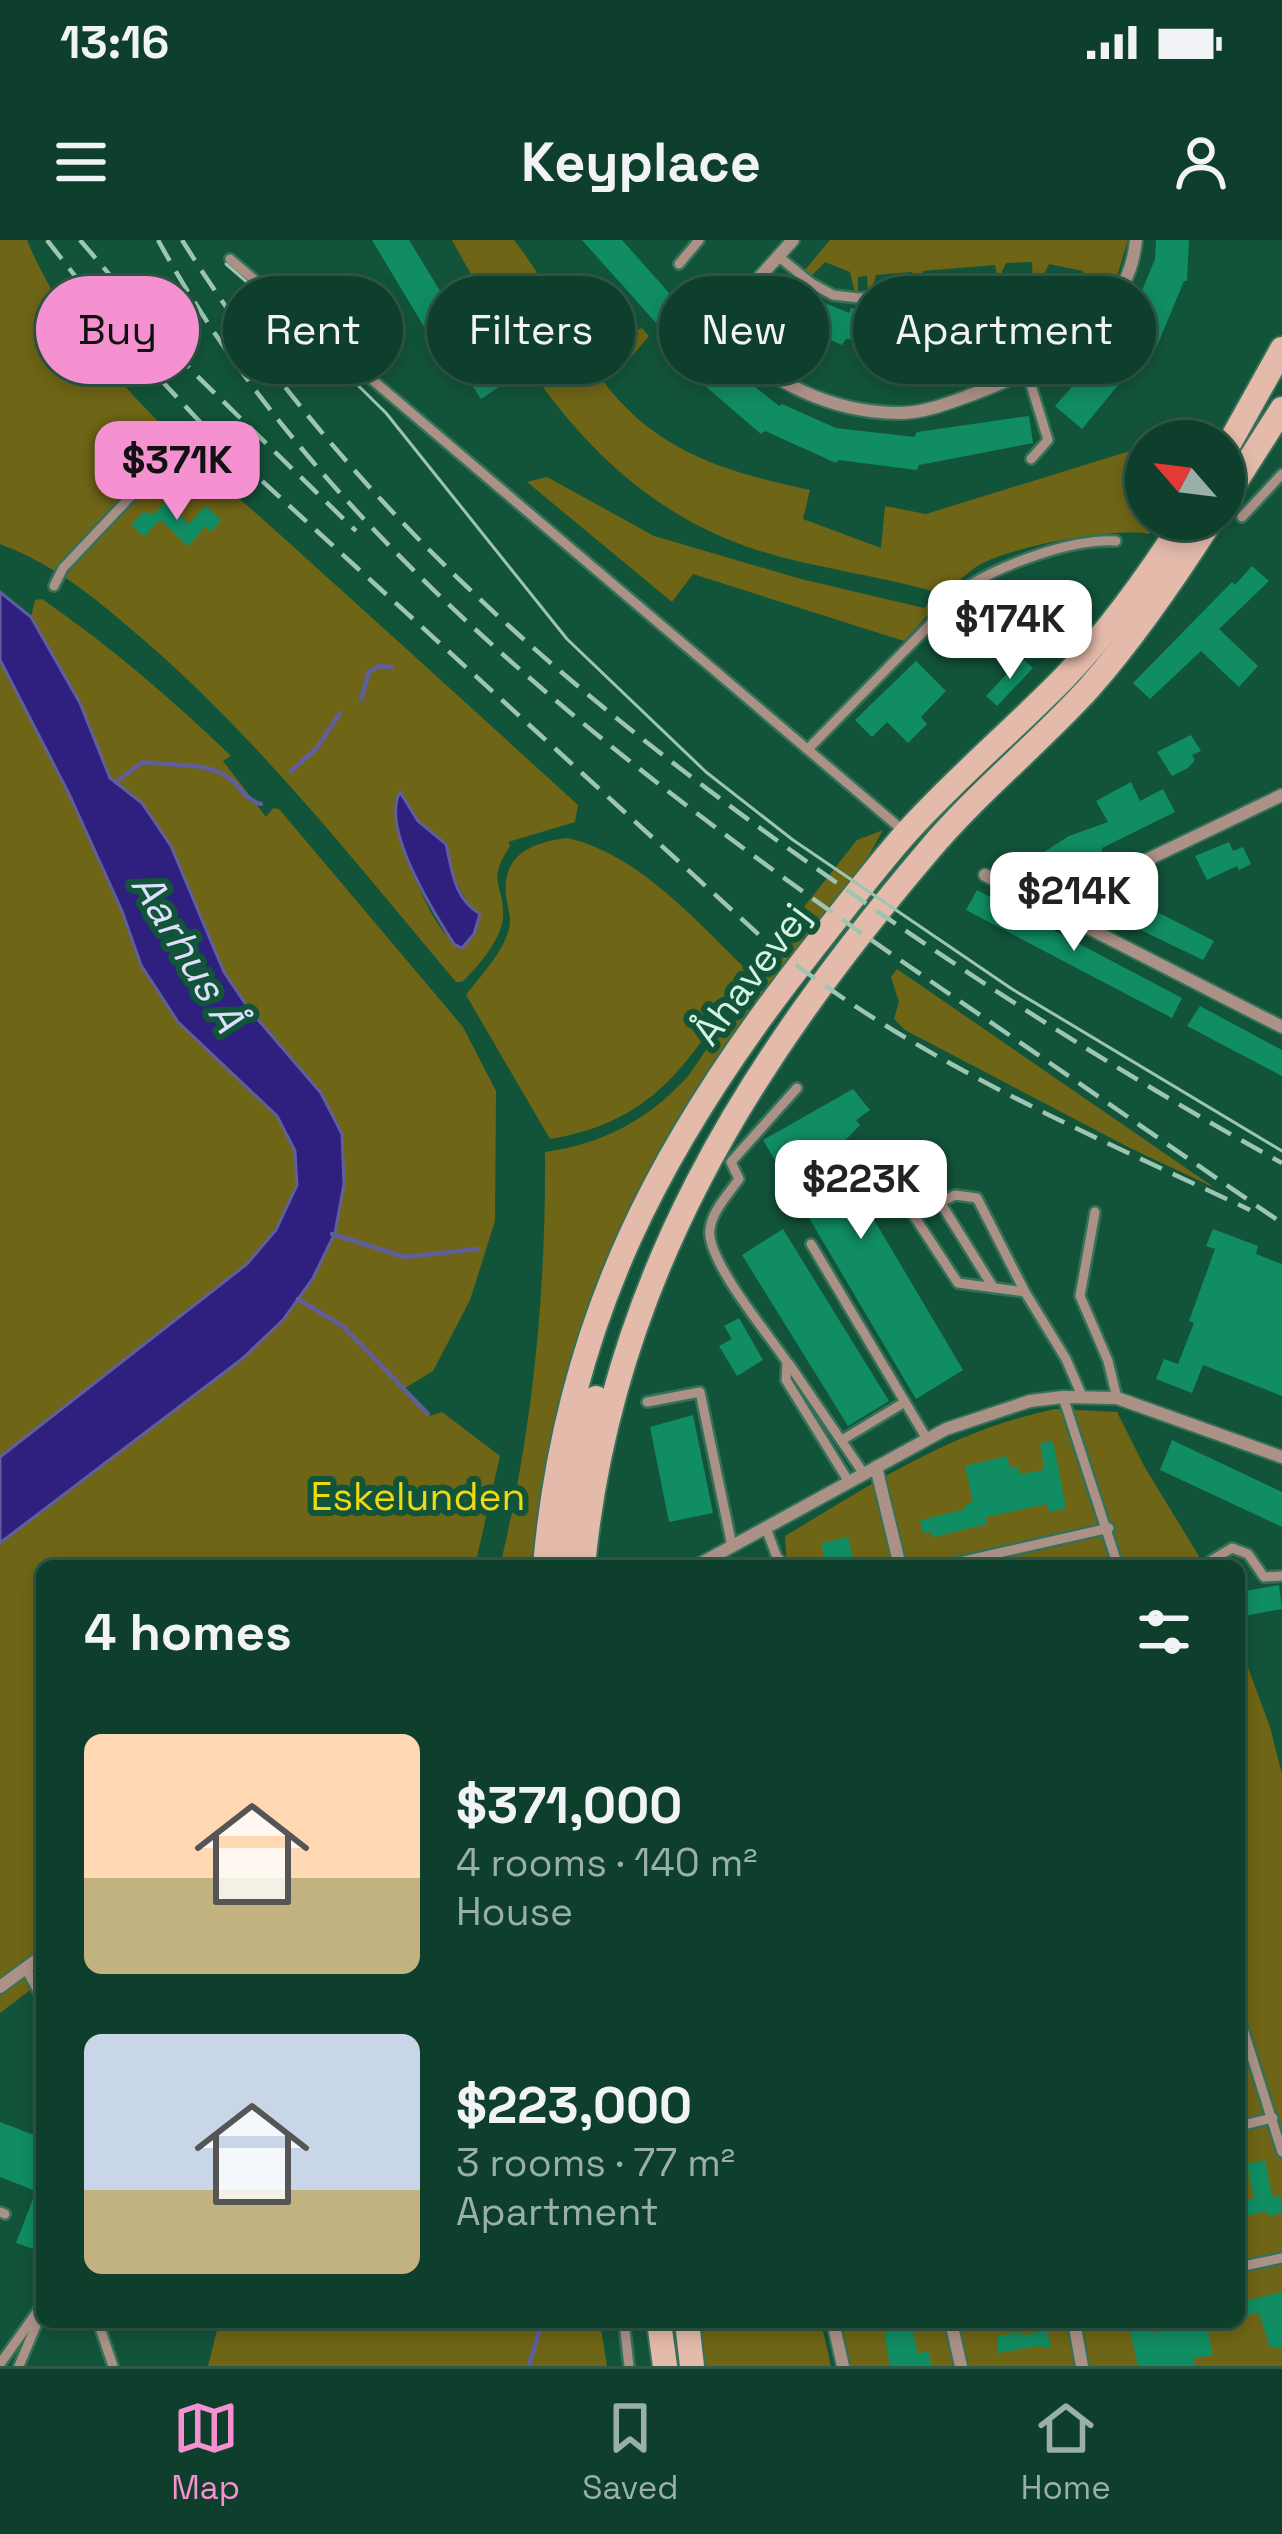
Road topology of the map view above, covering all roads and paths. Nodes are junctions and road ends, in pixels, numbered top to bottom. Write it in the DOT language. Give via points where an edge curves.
graph roads {
  1 [pos="699,240"];
  2 [pos="793,240"];
  3 [pos="1136,240"];
  4 [pos="778,256"];
  5 [pos="230,259"];
  6 [pos="679,264"];
  7 [pos="1129,276"];
  8 [pos="853,297"];
  9 [pos="1282,349"];
  10 [pos="993,384"];
  11 [pos="1031,384"];
  12 [pos="1274,400"];
  13 [pos="1245,431"];
  14 [pos="1031,459"];
  15 [pos="1282,473"];
  16 [pos="1245,477"];
  17 [pos="134,493"];
  18 [pos="1245,500"];
  19 [pos="1172,540"];
  20 [pos="1197,540"];
  21 [pos="1116,541"];
  22 [pos="54,586"];
  23 [pos="809,748"];
  24 [pos="1282,795"];
  25 [pos="906,833"];
  26 [pos="985,875"];
  27 [pos="1064,912"];
  28 [pos="1282,1028"];
  29 [pos="797,1088"];
  30 [pos="940,1202"];
  31 [pos="683,1206"];
  32 [pos="1095,1212"];
  33 [pos="811,1244"];
  34 [pos="993,1287"];
  35 [pos="1025,1292"];
  36 [pos="787,1362"];
  37 [pos="1082,1396"];
  38 [pos="1063,1397"];
  39 [pos="1117,1398"];
  40 [pos="647,1402"];
  41 [pos="905,1402"];
  42 [pos="842,1439"];
  43 [pos="927,1439"];
  44 [pos="1282,1457"];
  45 [pos="870,1470"];
  46 [pos="849,1482"];
  47 [pos="766,1528"];
  48 [pos="1109,1528"];
  49 [pos="732,1546"];
  50 [pos="546,1560"];
  51 [pos="565,1560"];
  52 [pos="584,1560"];
  53 [pos="707,1560"];
  54 [pos="775,1560"];
  55 [pos="898,1560"];
  56 [pos="968,1560"];
  57 [pos="1117,1560"];
  58 [pos="1212,1560"];
  59 [pos="1282,1576"];
  60 [pos="36,1960"];
  61 [pos="25,1967"];
  62 [pos="1,1984"];
  63 [pos="36,1988"];
  64 [pos="1245,2034"];
  65 [pos="1273,2118"];
  66 [pos="1245,2125"];
  67 [pos="1282,2152"];
  68 [pos="1282,2258"];
  69 [pos="1245,2266"];
  70 [pos="36,2316"];
  71 [pos="36,2323"];
  72 [pos="100,2328"];
  73 [pos="625,2328"];
  74 [pos="660,2328"];
  75 [pos="688,2328"];
  76 [pos="834,2328"];
  77 [pos="952,2328"];
  78 [pos="1075,2328"];
  79 [pos="0,2363"];
  80 [pos="19,2366"];
  81 [pos="113,2366"];
  82 [pos="628,2366"];
  83 [pos="664,2366"];
  84 [pos="692,2366"];
  85 [pos="843,2366"];
  86 [pos="961,2366"];
  87 [pos="1082,2366"];
  1 -- 6 [label="lane"];
  2 -- 4 [label="street"];
  3 -- 7 [label="street"];
  4 -- 8 [label="lane" via="833,295"];
  4 -- 10 [label="street" via="727,315 731,335 767,369 828,401 905,413"];
  5 -- 23 [label="lane"];
  9 -- 12 [label="main road"];
  11 -- 14 [label="lane" via="1048,440"];
  12 -- 13 [label="main road"];
  12 -- 16 [label="main road"];
  15 -- 18 [label="lane"];
  17 -- 22 [label="lane"];
  19 -- 25 [label="main road, Åhavevej" via="1067,674"];
  20 -- 31 [label="main road, Åhavevej" via="1090,687 962,813 854,943 739,1106"];
  21 -- 23 [label="lane" via="1046,553 968,586"];
  23 -- 25 [label="lane"];
  24 -- 27 [label="street" via="1086,890"];
  25 -- 50 [label="main road, Åhavevej" via="742,1042 651,1189 604,1294 576,1385"];
  26 -- 27 [label="street"];
  27 -- 28 [label="street"];
  29 -- 36 [label="lane" via="730,1162 739,1179 708,1233"];
  30 -- 34 [label="lane"];
  30 -- 34 [label="lane" via="914,1216 958,1283"];
  30 -- 35 [label="lane" via="977,1198"];
  31 -- 51 [label="main road" via="631,1306 591,1412"];
  31 -- 52 [label="main road, Åhavevej" via="611,1395"];
  32 -- 39 [label="lane" via="1080,1296"];
  33 -- 41 [label="lane"];
  34 -- 35 [label="lane"];
  35 -- 37 [label="lane"];
  36 -- 42 [label="lane"];
  36 -- 46 [label="lane" via="786,1380"];
  37 -- 38 [label="street"];
  37 -- 39 [label="street"];
  38 -- 43 [label="street" via="989,1412"];
  38 -- 48 [label="lane"];
  39 -- 44 [label="street"];
  40 -- 49 [label="lane" via="700,1392"];
  41 -- 42 [label="lane"];
  41 -- 43 [label="lane"];
  42 -- 45 [label="lane"];
  43 -- 45 [label="street"];
  45 -- 46 [label="street"];
  45 -- 55 [label="street"];
  46 -- 47 [label="street"];
  47 -- 49 [label="street"];
  47 -- 54 [label="lane"];
  48 -- 56 [label="lane"];
  48 -- 57 [label="lane"];
  49 -- 53 [label="street"];
  58 -- 59 [label="lane" via="1232,1548 1248,1554 1264,1577"];
  60 -- 61 [label="street"];
  61 -- 62 [label="street"];
  61 -- 63 [label="lane"];
  64 -- 65 [label="lane"];
  65 -- 66 [label="lane"];
  65 -- 67 [label="lane"];
  68 -- 69 [label="lane"];
  70 -- 79 [label="lane"];
  71 -- 80 [label="lane"];
  72 -- 81 [label="lane"];
  73 -- 82 [label="lane"];
  74 -- 83 [label="main road"];
  75 -- 84 [label="main road"];
  76 -- 85 [label="street"];
  77 -- 86 [label="street"];
  78 -- 87 [label="street"];
}
